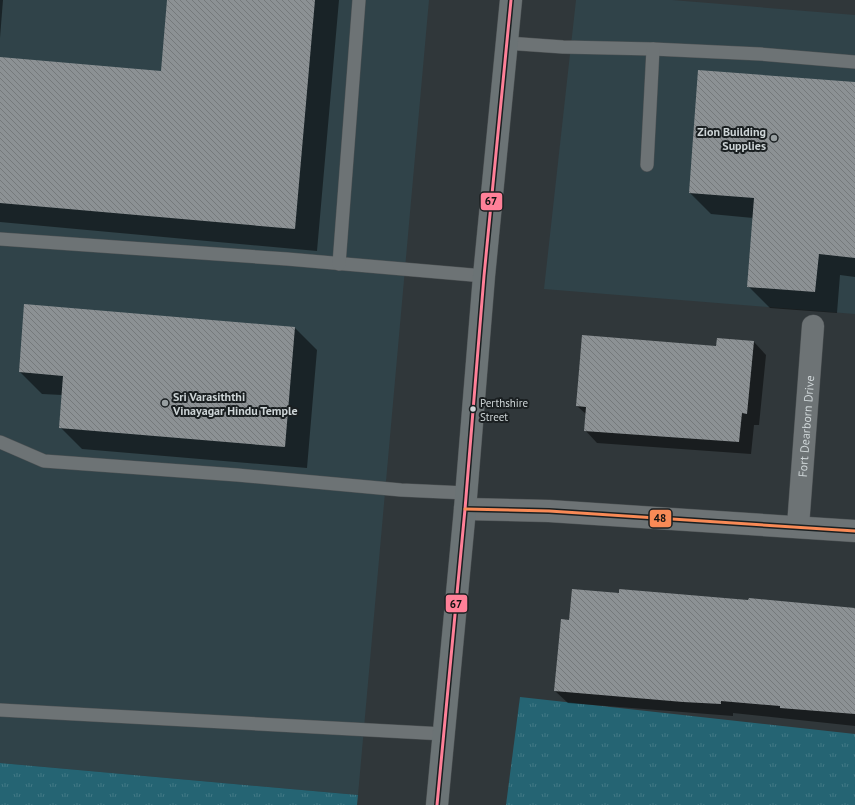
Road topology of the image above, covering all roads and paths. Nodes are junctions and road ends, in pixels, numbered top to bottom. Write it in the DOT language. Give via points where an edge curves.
graph roads {
  1 [pos="359,0"];
  2 [pos="511,0"];
  3 [pos="506,43"];
  4 [pos="653,49"];
  5 [pos="855,62"];
  6 [pos="646,165"];
  7 [pos="0,239"];
  8 [pos="339,264"];
  9 [pos="484,276"];
  10 [pos="813,326"];
  11 [pos="0,442"];
  12 [pos="465,501"];
  13 [pos="798,526"];
  14 [pos="855,531"];
  15 [pos="0,710"];
  16 [pos="444,734"];
  17 [pos="437,805"];
  1 -- 8 [label="lane"];
  2 -- 3 [label="main road"];
  3 -- 4 [label="lane"];
  3 -- 9 [label="main road"];
  4 -- 5 [label="lane"];
  4 -- 6 [label="lane"];
  7 -- 8 [label="lane"];
  8 -- 9 [label="lane"];
  9 -- 12 [label="main road"];
  10 -- 13 [label="street, Fort Dearborn Drive"];
  11 -- 12 [label="lane" via="44,461 401,490"];
  12 -- 13 [label="street" via="543,510"];
  12 -- 16 [label="main road"];
  13 -- 14 [label="street"];
  15 -- 16 [label="lane"];
  16 -- 17 [label="main road"];
}
